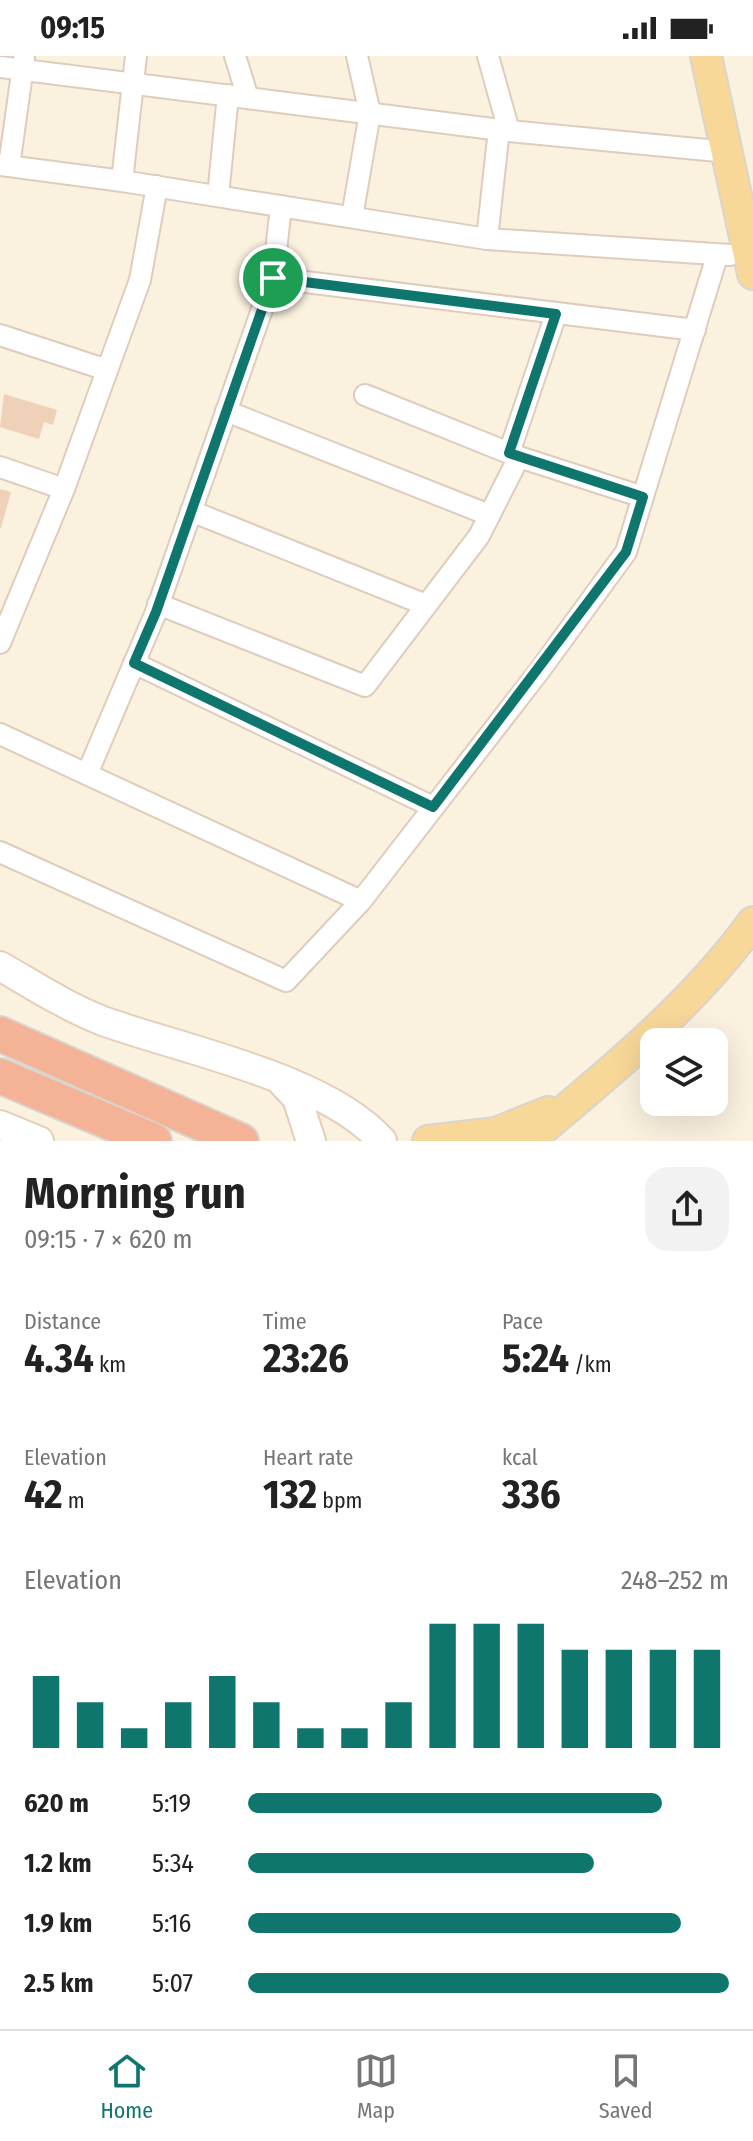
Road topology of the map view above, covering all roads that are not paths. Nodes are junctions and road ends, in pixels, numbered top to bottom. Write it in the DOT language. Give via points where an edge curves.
graph roads {
  1 [pos="136,56"];
  2 [pos="235,56"];
  3 [pos="357,56"];
  4 [pos="488,56"];
  5 [pos="706,56"];
  6 [pos="726,56"];
  7 [pos="23,63"];
  8 [pos="0,67"];
  9 [pos="133,84"];
  10 [pos="238,97"];
  11 [pos="370,113"];
  12 [pos="504,130"];
  13 [pos="728,152"];
  14 [pos="4,166"];
  15 [pos="753,172"];
  16 [pos="122,181"];
  17 [pos="157,186"];
  18 [pos="218,196"];
  19 [pos="281,206"];
  20 [pos="352,217"];
  21 [pos="487,239"];
  22 [pos="717,256"];
  23 [pos="751,264"];
  24 [pos="273,278"];
  25 [pos="556,314"];
  26 [pos="695,330"];
  27 [pos="0,335"];
  28 [pos="107,370"];
  29 [pos="365,395"];
  30 [pos="226,411"];
  31 [pos="514,455"];
  32 [pos="0,467"];
  33 [pos="64,489"];
  34 [pos="643,497"];
  35 [pos="191,511"];
  36 [pos="489,515"];
  37 [pos="7,603"];
  38 [pos="158,604"];
  39 [pos="426,605"];
  40 [pos="0,643"];
  41 [pos="134,663"];
  42 [pos="0,734"];
  43 [pos="87,774"];
  44 [pos="433,807"];
  45 [pos="0,852"];
  46 [pos="361,901"];
  47 [pos="753,922"];
  48 [pos="0,966"];
  49 [pos="0,1034"];
  50 [pos="0,1076"];
  51 [pos="278,1080"];
  52 [pos="586,1093"];
  53 [pos="0,1125"];
  54 [pos="238,1140"];
  55 [pos="39,1141"];
  56 [pos="154,1141"];
  57 [pos="311,1141"];
  58 [pos="382,1141"];
  59 [pos="428,1141"];
  60 [pos="528,1141"];
  1 -- 9 [label="street"];
  2 -- 10 [label="street"];
  3 -- 11 [label="street"];
  4 -- 12 [label="street"];
  5 -- 13 [label="main road"];
  6 -- 15 [label="main road"];
  7 -- 8 [label="street"];
  7 -- 9 [label="street"];
  7 -- 14 [label="street"];
  9 -- 10 [label="street"];
  9 -- 16 [label="street"];
  10 -- 11 [label="street"];
  10 -- 18 [label="street"];
  11 -- 12 [label="street"];
  11 -- 20 [label="street"];
  12 -- 13 [label="street"];
  12 -- 21 [label="street"];
  13 -- 23 [label="main road"];
  14 -- 16 [label="street"];
  16 -- 17 [label="street"];
  17 -- 18 [label="street"];
  17 -- 28 [label="street" via="140,280"];
  18 -- 19 [label="street"];
  19 -- 20 [label="street"];
  19 -- 24 [label="street"];
  20 -- 21 [label="street"];
  21 -- 22 [label="street"];
  22 -- 23 [label="street"];
  22 -- 26 [label="street"];
  24 -- 25 [label="street"];
  24 -- 30 [label="street"];
  25 -- 26 [label="street"];
  25 -- 31 [label="street"];
  26 -- 34 [label="street"];
  27 -- 28 [label="street"];
  28 -- 33 [label="street"];
  29 -- 31 [label="street"];
  30 -- 35 [label="street"];
  30 -- 36 [label="street"];
  31 -- 34 [label="street"];
  31 -- 36 [label="street"];
  32 -- 33 [label="street"];
  33 -- 37 [label="street"];
  34 -- 44 [label="street" via="626,552"];
  35 -- 38 [label="street"];
  35 -- 39 [label="street"];
  36 -- 39 [label="street"];
  37 -- 40 [label="street"];
  38 -- 39 [label="street" via="365,686"];
  38 -- 41 [label="street"];
  41 -- 43 [label="street"];
  41 -- 44 [label="street"];
  42 -- 43 [label="street"];
  43 -- 46 [label="street"];
  44 -- 46 [label="street"];
  45 -- 46 [label="street" via="286,981"];
  47 -- 52 [label="main road" via="673,1011"];
  48 -- 51 [label="street" via="98,1019"];
  49 -- 54 [label="highway"];
  50 -- 56 [label="highway"];
  51 -- 57 [label="street" via="297,1098"];
  51 -- 58 [label="street" via="360,1120"];
  52 -- 59 [label="main road" via="496,1133"];
  52 -- 60 [label="main road"];
  53 -- 55 [label="street"];
}
